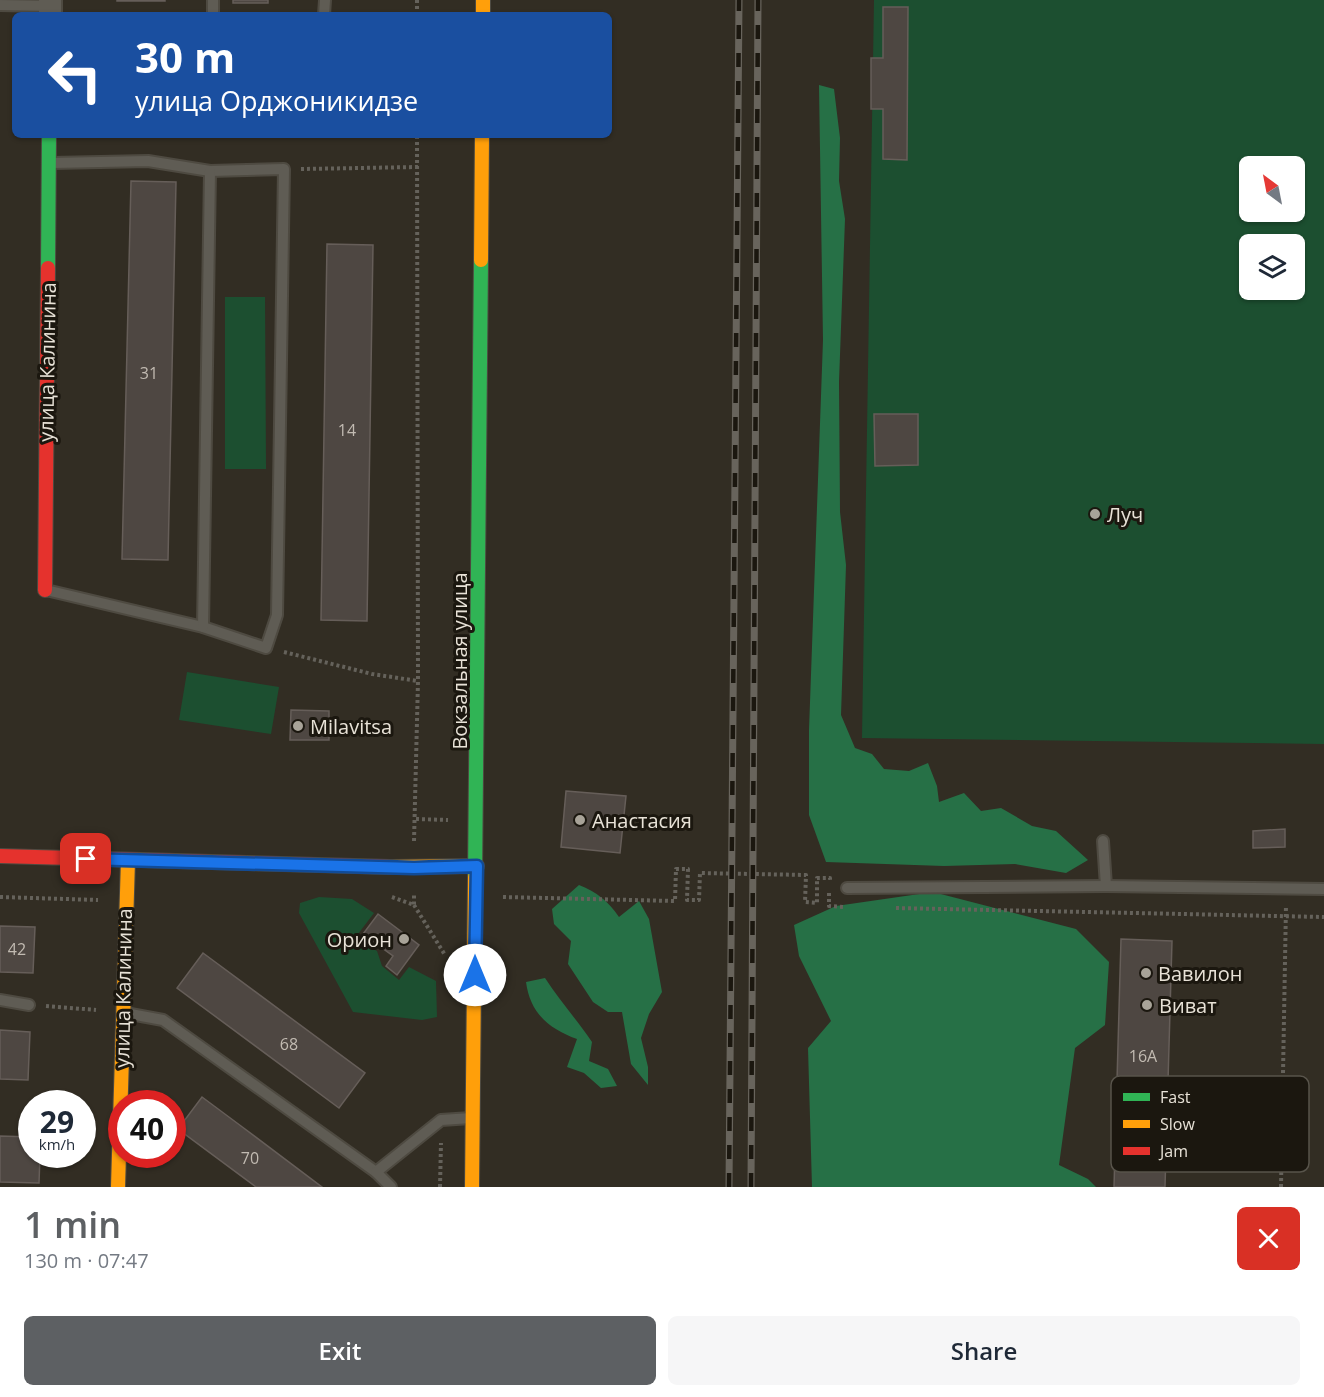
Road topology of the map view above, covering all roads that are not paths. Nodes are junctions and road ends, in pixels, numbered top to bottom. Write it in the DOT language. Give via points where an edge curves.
graph roads {
  1 [pos="0,5"];
  2 [pos="50,7"];
  3 [pos="49,138"];
  4 [pos="482,138"];
  5 [pos="49,163"];
  6 [pos="210,171"];
  7 [pos="45,590"];
  8 [pos="203,627"];
  9 [pos="1103,841"];
  10 [pos="0,856"];
  11 [pos="128,860"];
  12 [pos="477,866"];
  13 [pos="1107,886"];
  14 [pos="847,888"];
  15 [pos="1324,889"];
  16 [pos="0,1000"];
  17 [pos="29,1005"];
  18 [pos="123,1012"];
  19 [pos="474,1118"];
  20 [pos="376,1172"];
  21 [pos="118,1187"];
  22 [pos="391,1187"];
  23 [pos="472,1187"];
  1 -- 2 [label="lane"];
  3 -- 5 [label="street, улица Калинина"];
  4 -- 12 [label="street, Вокзальная улица"];
  5 -- 6 [label="lane" via="148,161"];
  5 -- 7 [label="street, улица Калинина"];
  6 -- 8 [label="lane"];
  6 -- 8 [label="lane" via="284,169 277,615 266,648"];
  7 -- 8 [label="lane"];
  9 -- 13 [label="lane"];
  10 -- 11 [label="street"];
  11 -- 12 [label="street" via="414,868"];
  11 -- 18 [label="street, улица Калинина"];
  12 -- 19 [label="street, Вокзальная улица"];
  13 -- 14 [label="lane"];
  13 -- 15 [label="lane"];
  16 -- 17 [label="lane"];
  18 -- 20 [label="lane" via="163,1020"];
  18 -- 21 [label="street, улица Калинина"];
  19 -- 20 [label="lane" via="441,1120"];
  19 -- 23 [label="street, Вокзальная улица"];
  20 -- 22 [label="lane"];
}
